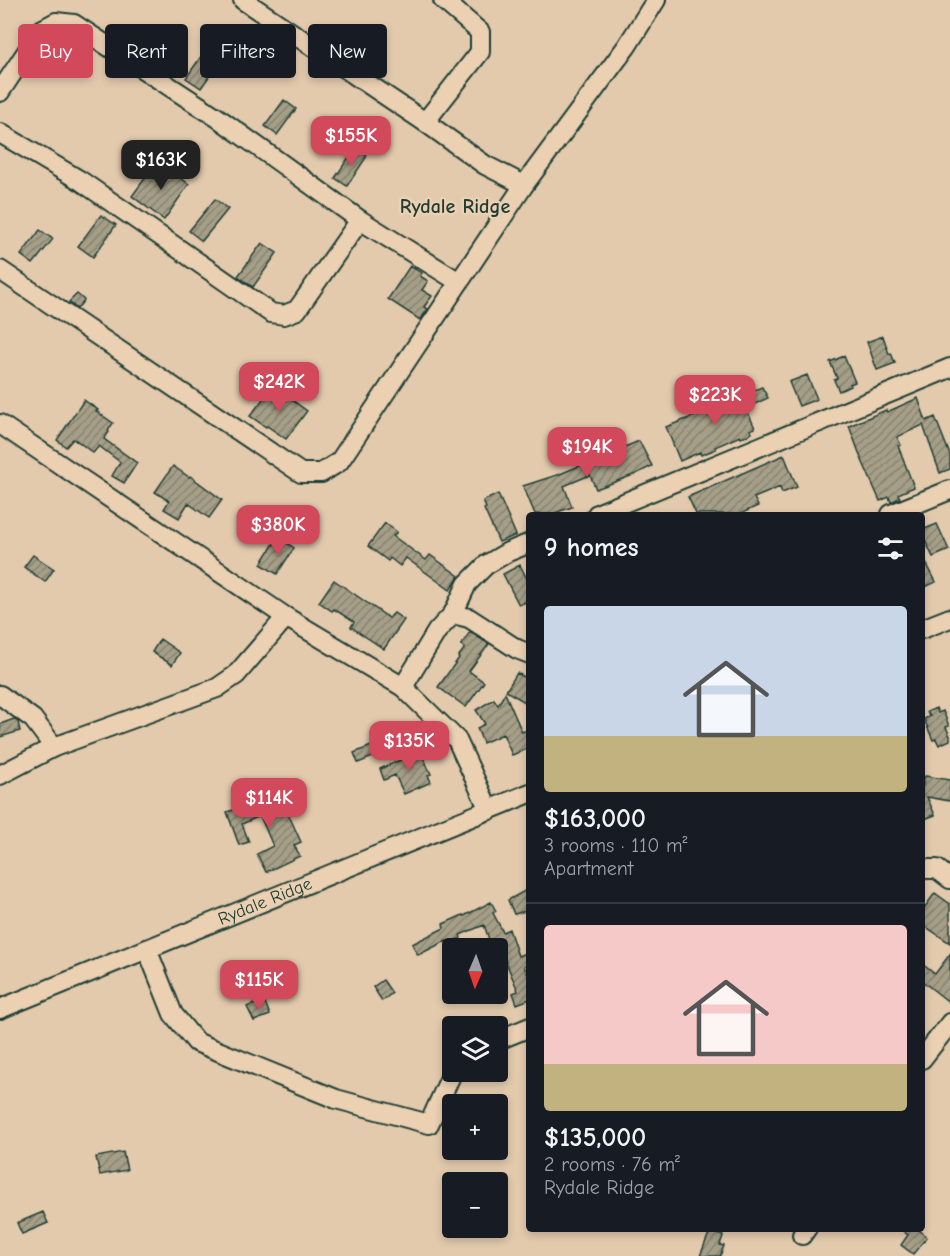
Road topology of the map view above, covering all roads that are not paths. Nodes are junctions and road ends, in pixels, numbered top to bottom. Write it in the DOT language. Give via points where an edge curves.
graph roads {
  1 [pos="243,0"];
  2 [pos="443,0"];
  3 [pos="656,0"];
  4 [pos="0,92"];
  5 [pos="425,122"];
  6 [pos="0,133"];
  7 [pos="524,185"];
  8 [pos="360,220"];
  9 [pos="0,270"];
  10 [pos="459,282"];
  11 [pos="950,368"];
  12 [pos="0,424"];
  13 [pos="950,490"];
  14 [pos="602,512"];
  15 [pos="896,512"];
  16 [pos="526,545"];
  17 [pos="453,614"];
  18 [pos="286,617"];
  19 [pos="950,618"];
  20 [pos="925,628"];
  21 [pos="526,652"];
  22 [pos="403,687"];
  23 [pos="0,694"];
  24 [pos="54,747"];
  25 [pos="0,775"];
  26 [pos="526,795"];
  27 [pos="489,810"];
  28 [pos="925,869"];
  29 [pos="950,879"];
  30 [pos="147,949"];
  31 [pos="0,1009"];
  32 [pos="950,1023"];
  33 [pos="526,1029"];
  34 [pos="508,1036"];
  35 [pos="925,1055"];
  36 [pos="448,1082"];
  1 -- 5 [label="street"];
  2 -- 5 [label="street" via="480,32 480,52"];
  3 -- 7 [label="street" via="627,46"];
  4 -- 8 [label="street" via="41,30 56,22 74,24 218,118"];
  5 -- 7 [label="street" via="485,165"];
  6 -- 8 [label="street" via="81,182 271,314 297,310"];
  7 -- 10 [label="street"];
  8 -- 10 [label="street"];
  9 -- 10 [label="street" via="301,473 321,473 339,462"];
  11 -- 14 [label="street"];
  12 -- 18 [label="street"];
  13 -- 15 [label="street"];
  16 -- 17 [label="street" via="486,565 467,584"];
  17 -- 21 [label="street" via="469,618"];
  17 -- 22 [label="street" via="437,631"];
  18 -- 22 [label="street"];
  18 -- 24 [label="street" via="236,675 217,687"];
  19 -- 20 [label="street"];
  22 -- 27 [label="street" via="457,740"];
  23 -- 24 [label="street" via="33,719"];
  24 -- 25 [label="street"];
  26 -- 27 [label="street, Rydale Ridge"];
  27 -- 30 [label="street, Rydale Ridge"];
  28 -- 29 [label="street" via="937,869"];
  30 -- 31 [label="street, Rydale Ridge"];
  30 -- 36 [label="street" via="173,1014 196,1042 336,1099 429,1124"];
  32 -- 35 [label="street"];
  33 -- 34 [label="street"];
}
